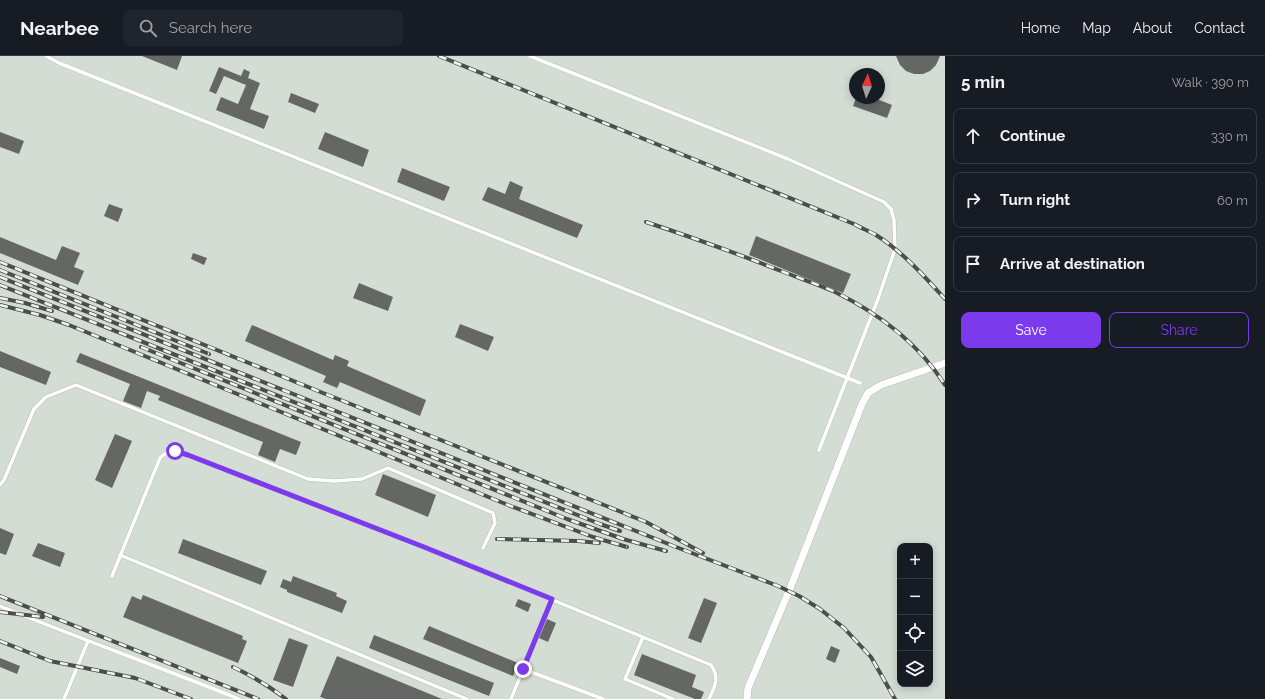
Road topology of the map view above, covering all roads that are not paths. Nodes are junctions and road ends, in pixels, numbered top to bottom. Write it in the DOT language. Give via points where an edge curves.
graph roads {
  1 [pos="46,56"];
  2 [pos="530,56"];
  3 [pos="945,363"];
  4 [pos="848,379"];
  5 [pos="860,383"];
  6 [pos="819,450"];
  7 [pos="0,485"];
  8 [pos="483,548"];
  9 [pos="120,555"];
  10 [pos="112,576"];
  11 [pos="552,599"];
  12 [pos="0,606"];
  13 [pos="643,637"];
  14 [pos="88,641"];
  15 [pos="523,669"];
  16 [pos="65,699"];
  17 [pos="239,699"];
  18 [pos="467,699"];
  19 [pos="511,699"];
  20 [pos="603,699"];
  21 [pos="673,699"];
  22 [pos="709,699"];
  23 [pos="747,699"];
  1 -- 4 [label="lane"];
  2 -- 4 [label="lane" via="788,159 884,202 891,209 895,249"];
  3 -- 23 [label="street" via="881,385 868,393 748,688"];
  4 -- 5 [label="lane"];
  4 -- 6 [label="lane"];
  7 -- 8 [label="lane" via="34,409 46,397 76,385 308,479 362,479 388,468 493,513 495,523"];
  9 -- 10 [label="lane"];
  9 -- 11 [label="lane" via="160,458 166,452 175,451"];
  9 -- 18 [label="lane"];
  11 -- 13 [label="lane"];
  11 -- 15 [label="lane"];
  12 -- 14 [label="lane"];
  13 -- 21 [label="lane" via="625,680"];
  13 -- 22 [label="lane" via="712,665 716,671 717,682"];
  14 -- 16 [label="lane"];
  14 -- 17 [label="lane"];
  15 -- 19 [label="lane"];
  15 -- 20 [label="lane"];
}
